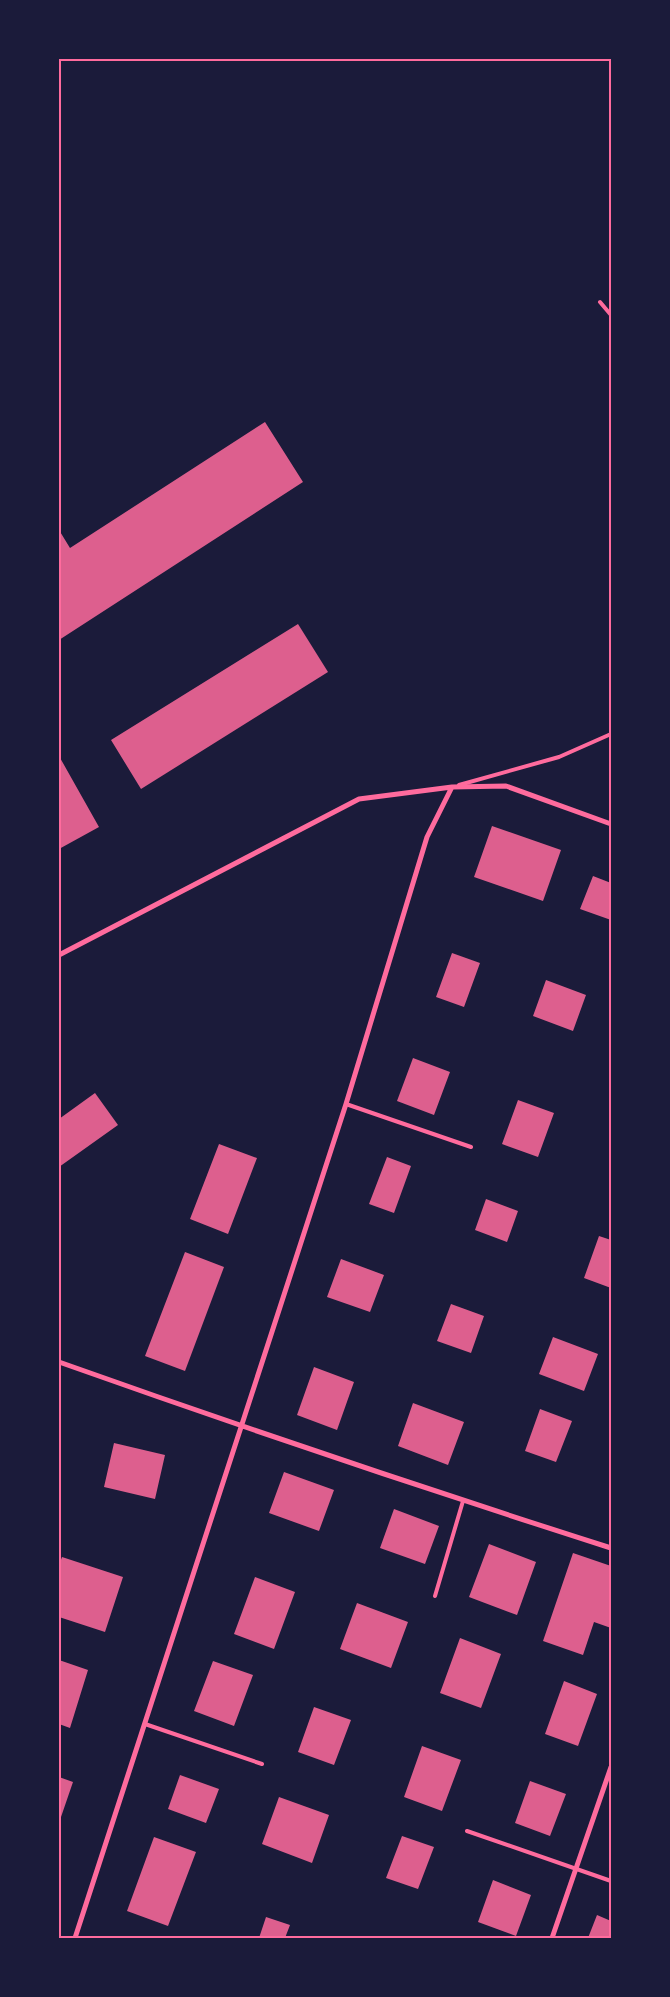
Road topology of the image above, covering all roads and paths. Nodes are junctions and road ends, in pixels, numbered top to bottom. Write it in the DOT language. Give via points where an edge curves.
graph roads {
  1 [pos="600,302"];
  2 [pos="611,315"];
  3 [pos="611,734"];
  4 [pos="452,787"];
  5 [pos="611,824"];
  6 [pos="59,955"];
  7 [pos="346,1104"];
  8 [pos="472,1147"];
  9 [pos="59,1362"];
  10 [pos="240,1427"];
  11 [pos="463,1501"];
  12 [pos="611,1548"];
  13 [pos="435,1596"];
  14 [pos="145,1724"];
  15 [pos="262,1764"];
  16 [pos="611,1767"];
  17 [pos="467,1832"];
  18 [pos="576,1869"];
  19 [pos="611,1881"];
  20 [pos="75,1938"];
  21 [pos="552,1938"];
  1 -- 2 [label="lane"];
  3 -- 4 [label="lane" via="559,757"];
  4 -- 5 [label="street" via="506,786"];
  4 -- 6 [label="street" via="360,799"];
  4 -- 7 [label="street" via="427,837"];
  7 -- 8 [label="lane"];
  7 -- 10 [label="street"];
  9 -- 10 [label="street"];
  10 -- 11 [label="street"];
  10 -- 14 [label="street"];
  11 -- 12 [label="street"];
  11 -- 13 [label="lane"];
  14 -- 15 [label="lane"];
  14 -- 20 [label="street"];
  16 -- 18 [label="street"];
  17 -- 18 [label="lane"];
  18 -- 19 [label="lane"];
  18 -- 21 [label="street"];
}
